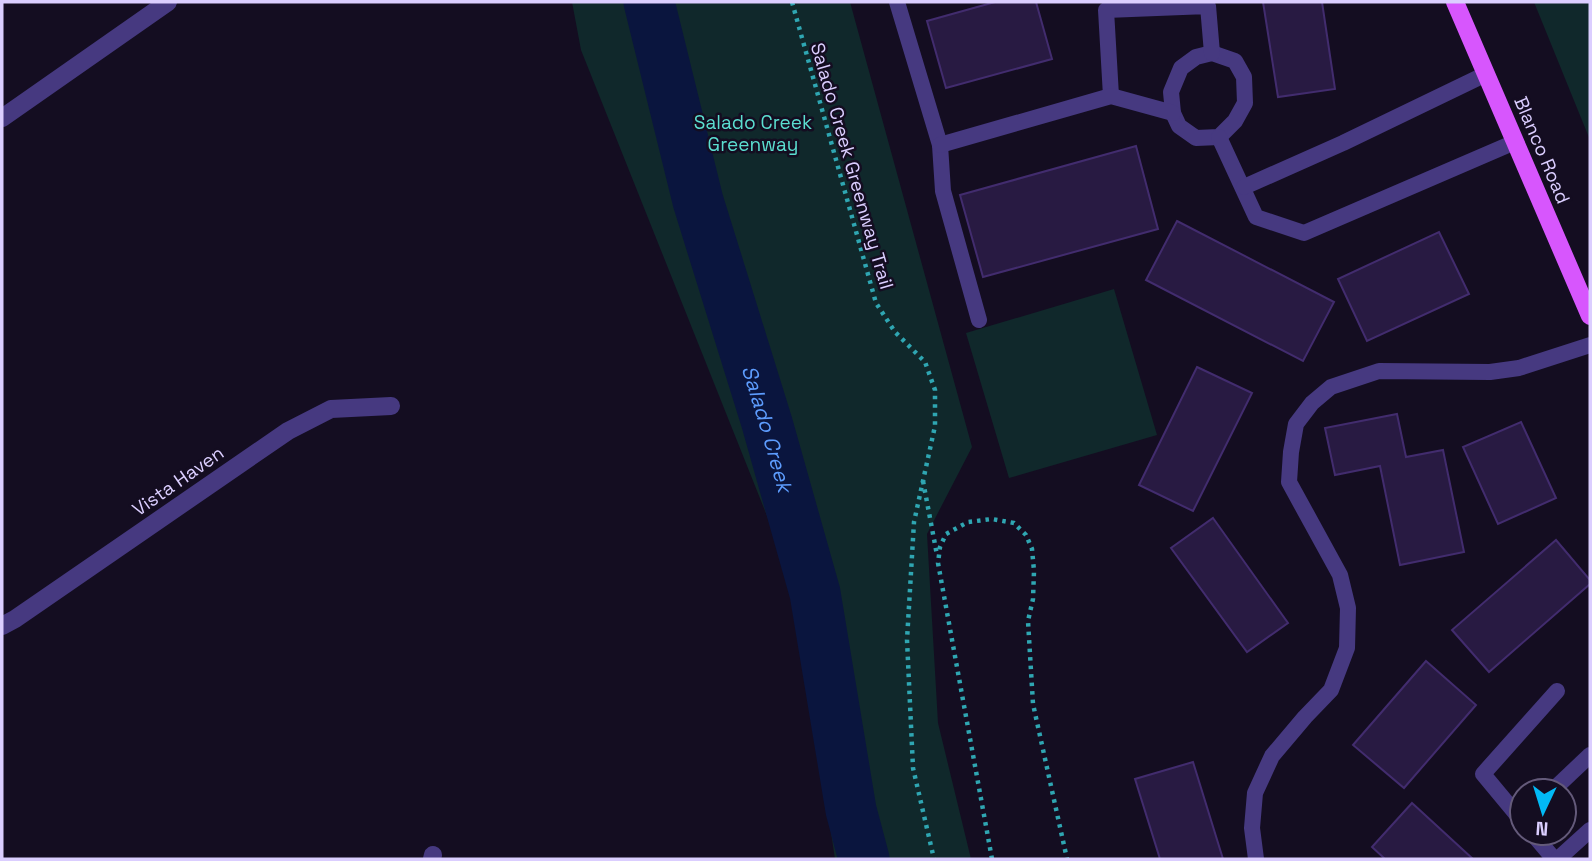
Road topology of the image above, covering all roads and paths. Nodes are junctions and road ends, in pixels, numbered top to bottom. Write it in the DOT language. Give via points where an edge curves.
graph roads {
  1 [pos="168,2"];
  2 [pos="792,2"];
  3 [pos="897,2"];
  4 [pos="1455,2"];
  5 [pos="1212,53"];
  6 [pos="1486,74"];
  7 [pos="1111,96"];
  8 [pos="1172,113"];
  9 [pos="2,118"];
  10 [pos="1219,136"];
  11 [pos="1515,142"];
  12 [pos="940,145"];
  13 [pos="1244,187"];
  14 [pos="1590,316"];
  15 [pos="979,320"];
  16 [pos="1590,345"];
  17 [pos="391,406"];
  18 [pos="922,478"];
  19 [pos="938,563"];
  20 [pos="2,626"];
  21 [pos="1557,691"];
  22 [pos="1590,755"];
  23 [pos="1567,777"];
  24 [pos="1508,804"];
  25 [pos="1590,830"];
  26 [pos="934,859"];
  27 [pos="992,859"];
  28 [pos="1067,859"];
  29 [pos="1256,859"];
  30 [pos="1556,859"];
  1 -- 9 [label="street"];
  2 -- 18 [label="path, Salado Creek Greenway Trail" via="876,303 895,332 925,362 934,390 935,426"];
  3 -- 12 [label="lane"];
  4 -- 6 [label="main road, Blanco Road"];
  5 -- 7 [label="lane" via="1208,6 1105,10"];
  5 -- 8 [label="lane" via="1181,68 1171,92"];
  5 -- 10 [label="lane" via="1236,61 1244,77 1245,103"];
  6 -- 11 [label="main road, Blanco Road"];
  6 -- 13 [label="lane"];
  7 -- 8 [label="lane"];
  7 -- 12 [label="lane"];
  8 -- 10 [label="lane" via="1179,126 1196,138"];
  10 -- 13 [label="lane"];
  11 -- 13 [label="lane" via="1304,233 1256,217"];
  11 -- 14 [label="main road, Blanco Road"];
  12 -- 15 [label="lane" via="943,191"];
  16 -- 29 [label="lane" via="1520,368 1490,372 1379,371 1331,387 1296,424 1289,482 1340,575 1348,608 1347,648 1331,690 1272,756 1255,793 1252,828"];
  17 -- 20 [label="street, Vista Haven" via="331,409 288,431"];
  18 -- 19 [label="path"];
  18 -- 26 [label="path, Salado Creek Greenway Trail" via="914,522 907,640 913,768"];
  19 -- 27 [label="path"];
  19 -- 28 [label="path" via="946,534 968,522 992,519 1014,523 1026,535 1034,571 1028,621 1033,704"];
  21 -- 24 [label="lane" via="1483,775"];
  22 -- 23 [label="lane"];
  25 -- 30 [label="lane"];
}
